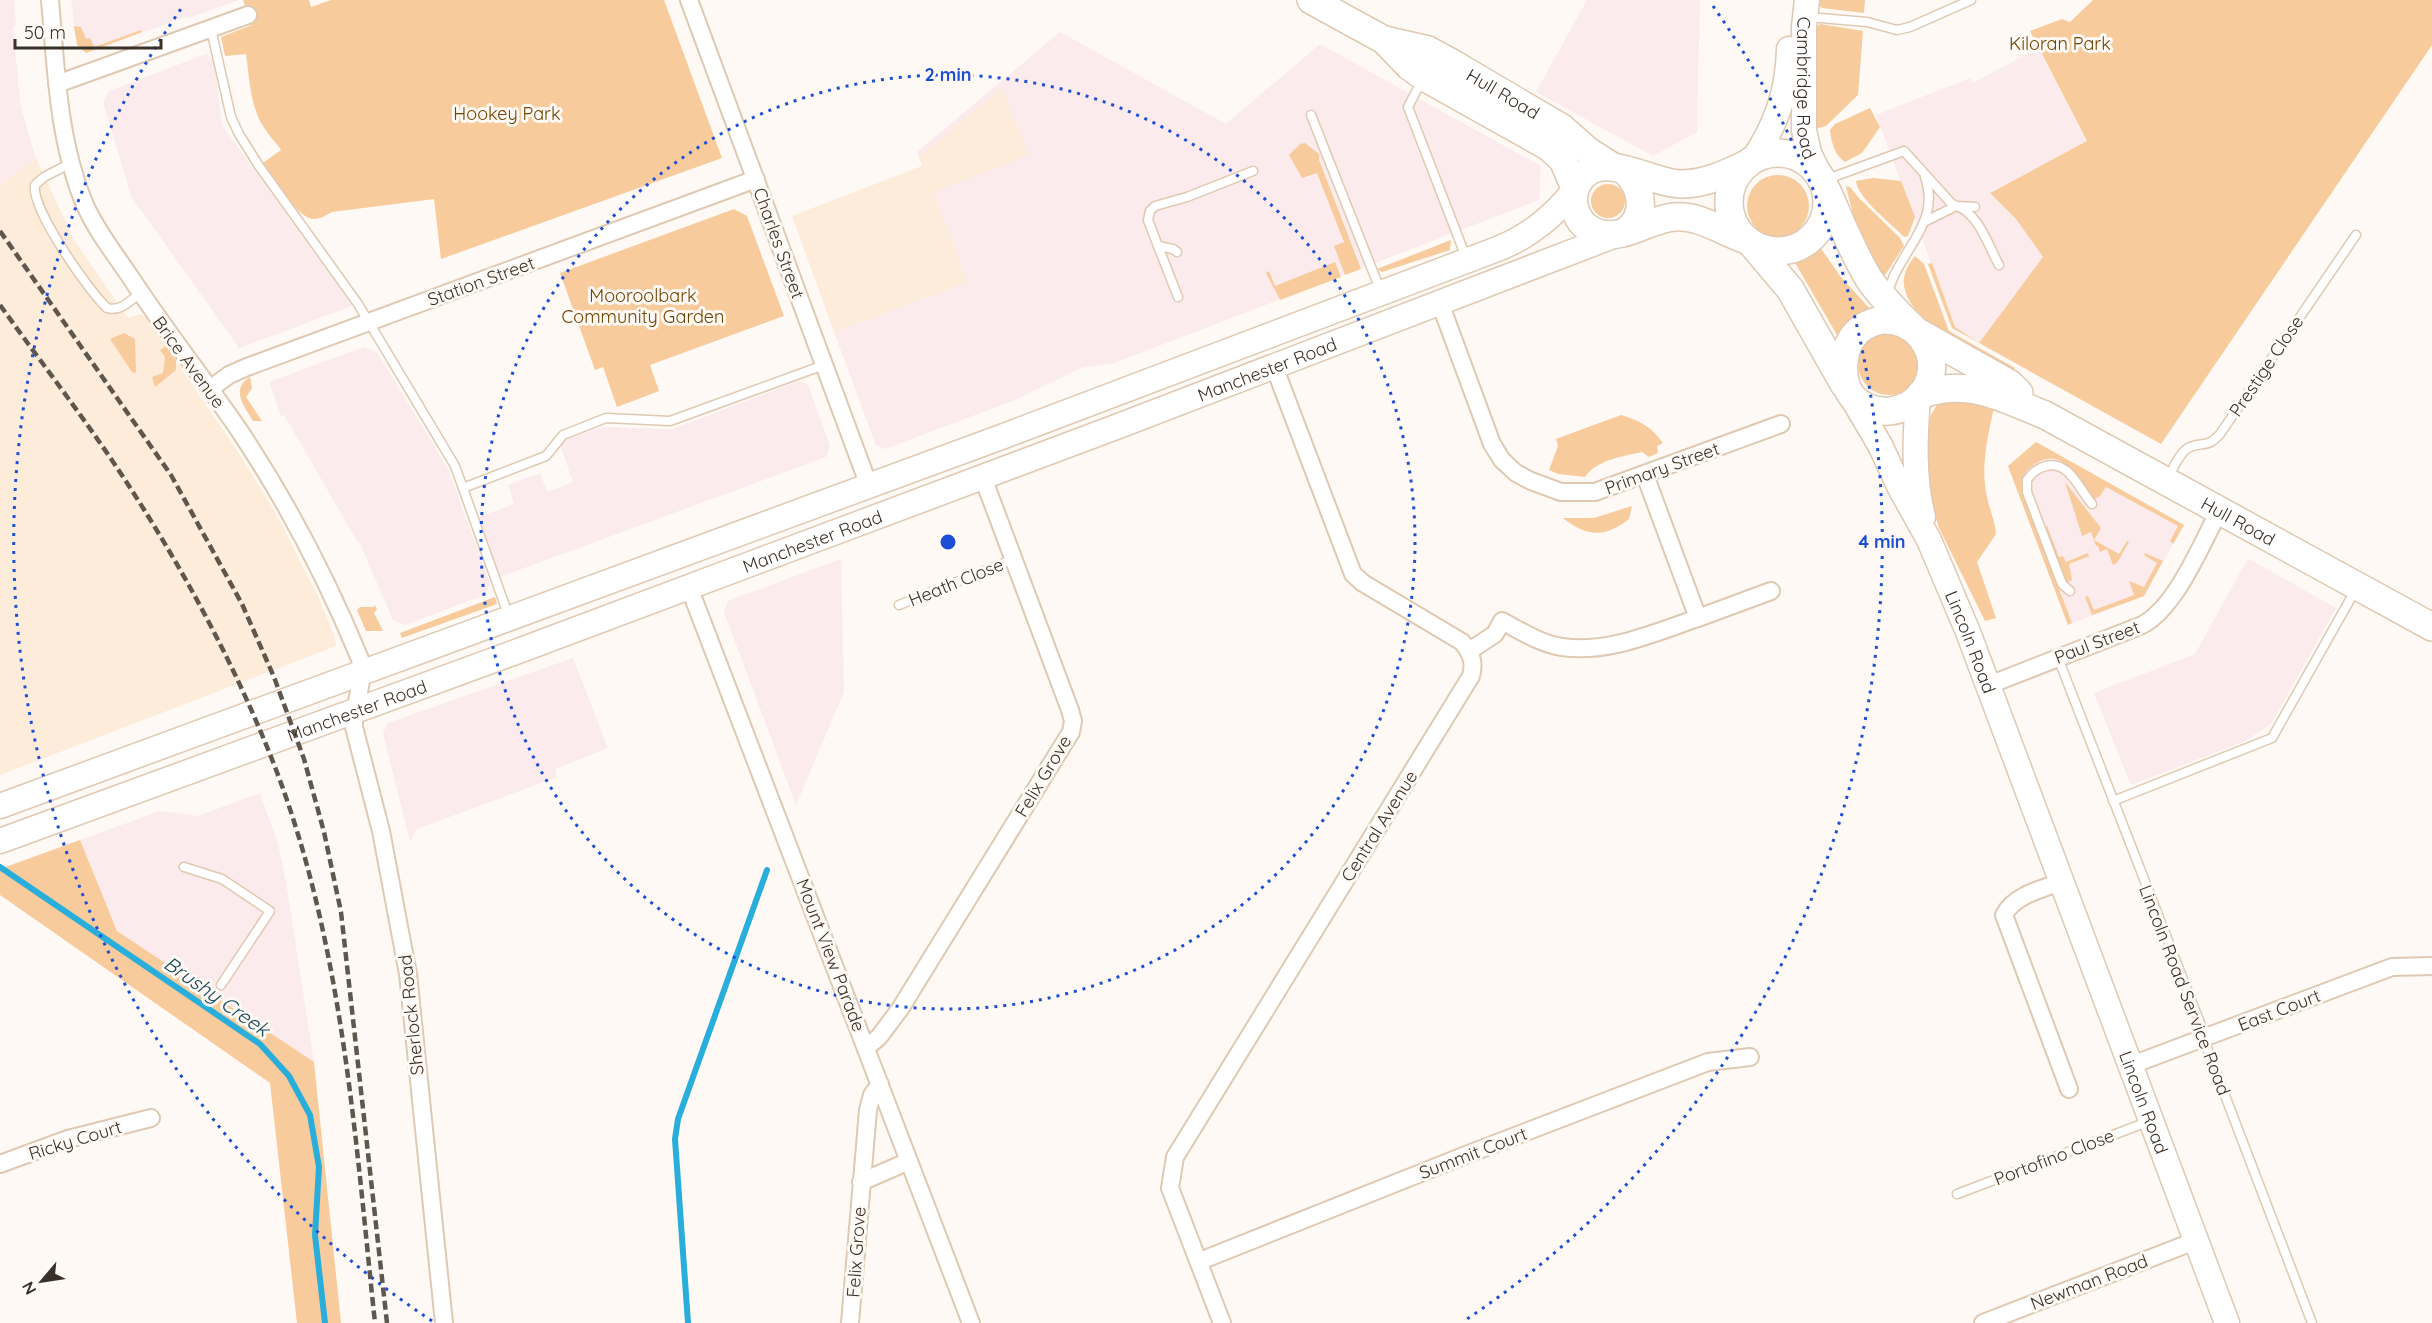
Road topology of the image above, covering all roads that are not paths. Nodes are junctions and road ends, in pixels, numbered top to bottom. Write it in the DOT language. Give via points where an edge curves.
graph roads {
  1 [pos="50,0"];
  2 [pos="689,0"];
  3 [pos="1311,0"];
  4 [pos="1971,0"];
  5 [pos="1798,8"];
  6 [pos="248,15"];
  7 [pos="211,29"];
  8 [pos="1384,40"];
  9 [pos="1424,77"];
  10 [pos="57,84"];
  11 [pos="1311,115"];
  12 [pos="1538,127"];
  13 [pos="71,163"];
  14 [pos="1749,163"];
  15 [pos="1619,169"];
  16 [pos="1252,171"];
  17 [pos="1923,171"];
  18 [pos="756,179"];
  19 [pos="1822,181"];
  20 [pos="1575,190"];
  21 [pos="1956,206"];
  22 [pos="1975,207"];
  23 [pos="1926,221"];
  24 [pos="1623,232"];
  25 [pos="2356,235"];
  26 [pos="1749,242"];
  27 [pos="1158,246"];
  28 [pos="1177,252"];
  29 [pos="1467,260"];
  30 [pos="1999,266"];
  31 [pos="1382,292"];
  32 [pos="140,294"];
  33 [pos="1178,297"];
  34 [pos="1885,299"];
  35 [pos="1440,303"];
  36 [pos="368,322"];
  37 [pos="1915,330"];
  38 [pos="1263,338"];
  39 [pos="824,365"];
  40 [pos="1274,366"];
  41 [pos="210,389"];
  42 [pos="1849,393"];
  43 [pos="1919,396"];
  44 [pos="2045,415"];
  45 [pos="1781,424"];
  46 [pos="982,475"];
  47 [pos="1645,475"];
  48 [pos="2166,482"];
  49 [pos="869,486"];
  50 [pos="463,488"];
  51 [pos="2092,504"];
  52 [pos="2219,511"];
  53 [pos="879,514"];
  54 [pos="1929,540"];
  55 [pos="1014,559"];
  56 [pos="2358,586"];
  57 [pos="689,587"];
  58 [pos="1771,591"];
  59 [pos="2070,591"];
  60 [pos="898,605"];
  61 [pos="510,618"];
  62 [pos="1698,618"];
  63 [pos="2432,627"];
  64 [pos="521,650"];
  65 [pos="1470,651"];
  66 [pos="2058,657"];
  67 [pos="362,672"];
  68 [pos="1989,685"];
  69 [pos="354,711"];
  70 [pos="2113,801"];
  71 [pos="0,806"];
  72 [pos="0,841"];
  73 [pos="184,867"];
  74 [pos="2061,882"];
  75 [pos="2432,966"];
  76 [pos="221,985"];
  77 [pos="2205,1039"];
  78 [pos="866,1048"];
  79 [pos="1750,1057"];
  80 [pos="2129,1066"];
  81 [pos="880,1084"];
  82 [pos="2069,1089"];
  83 [pos="151,1118"];
  84 [pos="2150,1120"];
  85 [pos="909,1161"];
  86 [pos="0,1164"];
  87 [pos="861,1182"];
  88 [pos="1957,1194"];
  89 [pos="2195,1241"];
  90 [pos="1200,1262"];
  91 [pos="444,1323"];
  92 [pos="850,1323"];
  93 [pos="972,1323"];
  94 [pos="1222,1323"];
  95 [pos="1983,1323"];
  96 [pos="2227,1323"];
  97 [pos="2312,1323"];
  1 -- 10 [label="street, Brice Avenue"];
  2 -- 18 [label="street, Charles Street"];
  3 -- 8 [label="main road, Hull Road"];
  4 -- 5 [label="lane" via="1897,30"];
  5 -- 14 [label="main road, Cambridge Road" via="1785,93 1772,129"];
  5 -- 19 [label="main road, Cambridge Road" via="1804,130"];
  6 -- 7 [label="street"];
  7 -- 10 [label="street"];
  7 -- 36 [label="lane" via="227,101 239,134"];
  8 -- 9 [label="main road, Hull Road"];
  8 -- 12 [label="main road, Hull Road" via="1428,50"];
  9 -- 12 [label="main road, Hull Road"];
  9 -- 29 [label="lane" via="1408,106"];
  10 -- 13 [label="street, Brice Avenue"];
  11 -- 31 [label="lane"];
  12 -- 15 [label="main road, Hull Road" via="1567,131 1588,152"];
  12 -- 20 [label="main road, Hull Road" via="1560,156"];
  13 -- 32 [label="street, Brice Avenue" via="96,226"];
  13 -- 32 [label="lane" via="35,185 40,210 73,264 107,308 119,308"];
  14 -- 15 [label="main road, Hull Road" via="1711,180 1680,184"];
  14 -- 19 [label="main road" via="1765,155 1788,154 1808,164"];
  14 -- 26 [label="main road" via="1734,181 1730,203 1735,224"];
  15 -- 20 [label="main road, Hull Road" via="1594,168 1581,178"];
  15 -- 24 [label="main road, Hull Road" via="1637,186 1641,204 1636,220"];
  16 -- 27 [label="lane" via="1187,198 1155,206 1148,220"];
  17 -- 19 [label="lane" via="1904,151"];
  17 -- 21 [label="lane" via="1944,198"];
  17 -- 23 [label="lane" via="1929,195"];
  18 -- 36 [label="street, Station Street"];
  18 -- 39 [label="street, Charles Street"];
  19 -- 26 [label="main road" via="1827,203 1824,219 1811,239 1797,248 1781,251 1765,250"];
  19 -- 34 [label="main road, Hull Road" via="1858,260"];
  20 -- 24 [label="main road, Hull Road" via="1574,208 1583,224 1597,233"];
  20 -- 29 [label="main road, Manchester Road" via="1538,229"];
  21 -- 22 [label="lane"];
  21 -- 23 [label="lane"];
  21 -- 30 [label="lane" via="1972,214"];
  23 -- 34 [label="lane"];
  24 -- 26 [label="main road, Hull Road" via="1663,219 1685,217 1709,223"];
  24 -- 35 [label="main road, Manchester Road"];
  25 -- 48 [label="lane, Prestige Close" via="2220,434 2209,444 2185,451"];
  26 -- 42 [label="main road, Hull Road" via="1790,288"];
  27 -- 28 [label="lane"];
  27 -- 33 [label="lane"];
  29 -- 31 [label="main road, Manchester Road"];
  31 -- 38 [label="main road, Manchester Road"];
  32 -- 41 [label="street, Brice Avenue"];
  34 -- 37 [label="main road, Hull Road"];
  35 -- 40 [label="main road, Manchester Road"];
  35 -- 47 [label="street, Primary Street" via="1492,444 1516,473 1561,492 1580,493 1595,492"];
  36 -- 41 [label="street, Station Street" via="247,367"];
  36 -- 50 [label="lane" via="454,466"];
  37 -- 42 [label="main road" via="1888,320 1859,330 1845,355 1844,375"];
  37 -- 43 [label="main road" via="1928,347 1932,364 1930,380"];
  37 -- 44 [label="main road, Hull Road" via="2010,384"];
  38 -- 40 [label="main road"];
  38 -- 49 [label="main road, Manchester Road"];
  39 -- 49 [label="street, Charles Street"];
  39 -- 50 [label="lane" via="670,421 606,418 563,435 546,456"];
  40 -- 46 [label="main road, Manchester Road"];
  40 -- 65 [label="street" via="1353,574 1454,635"];
  41 -- 67 [label="street, Brice Avenue" via="266,472 308,546 360,659"];
  42 -- 43 [label="main road" via="1867,407 1884,411 1900,409"];
  42 -- 54 [label="main road, Lincoln Road"];
  43 -- 44 [label="main road, Hull Road" via="1954,387 1980,390"];
  43 -- 54 [label="main road, Lincoln Road" via="1915,472"];
  44 -- 48 [label="main road, Hull Road"];
  45 -- 47 [label="street, Primary Street"];
  46 -- 53 [label="main road, Manchester Road"];
  46 -- 55 [label="street, Felix Grove"];
  47 -- 62 [label="street"];
  48 -- 52 [label="main road, Hull Road"];
  49 -- 53 [label="main road"];
  49 -- 61 [label="main road, Manchester Road"];
  50 -- 61 [label="lane"];
  51 -- 59 [label="lane" via="2063,466 2038,468 2027,480 2027,492 2062,584"];
  52 -- 56 [label="main road, Hull Road"];
  52 -- 66 [label="street, Paul Street" via="2161,612 2140,626"];
  53 -- 57 [label="main road, Manchester Road"];
  54 -- 68 [label="main road, Lincoln Road"];
  55 -- 60 [label="lane, Heath Close"];
  55 -- 78 [label="street, Felix Grove" via="1070,710 1071,732 900,1009"];
  56 -- 63 [label="main road, Hull Road"];
  56 -- 70 [label="lane" via="2272,738"];
  57 -- 64 [label="main road, Manchester Road"];
  57 -- 78 [label="street, Mount View Parade"];
  58 -- 62 [label="street"];
  61 -- 64 [label="main road"];
  61 -- 67 [label="main road, Manchester Road"];
  62 -- 65 [label="street" via="1636,638 1585,648 1544,642 1502,621 1495,634"];
  64 -- 69 [label="main road, Manchester Road"];
  65 -- 90 [label="street, Central Avenue" via="1471,676 1175,1157 1170,1188"];
  66 -- 68 [label="street, Paul Street"];
  66 -- 70 [label="lane, Lincoln Road Service Road"];
  67 -- 69 [label="street, Brice Avenue"];
  67 -- 71 [label="main road, Manchester Road"];
  68 -- 74 [label="main road, Lincoln Road"];
  69 -- 72 [label="main road, Manchester Road"];
  69 -- 91 [label="street, Sherlock Road" via="356,739 386,853 408,974"];
  70 -- 77 [label="lane, Lincoln Road Service Road"];
  73 -- 76 [label="lane" via="222,879 270,910"];
  74 -- 80 [label="main road, Lincoln Road"];
  74 -- 82 [label="street" via="2025,895 2008,906 2004,915"];
  75 -- 77 [label="street, East Court" via="2392,967"];
  77 -- 80 [label="street, East Court"];
  77 -- 97 [label="lane, Lincoln Road Service Road"];
  78 -- 81 [label="street, Mount View Parade"];
  79 -- 90 [label="street, Summit Court" via="1708,1062"];
  80 -- 84 [label="main road, Lincoln Road"];
  81 -- 85 [label="street, Mount View Parade"];
  81 -- 87 [label="street, Felix Grove" via="868,1110"];
  83 -- 86 [label="street, Ricky Court" via="68,1139"];
  84 -- 88 [label="lane, Portofino Close"];
  84 -- 89 [label="main road, Lincoln Road"];
  85 -- 87 [label="street, Felix Grove"];
  85 -- 93 [label="street, Mount View Parade"];
  87 -- 92 [label="street, Felix Grove"];
  89 -- 95 [label="street, Newman Road"];
  89 -- 96 [label="main road, Lincoln Road"];
  90 -- 94 [label="street, Central Avenue"];
}
